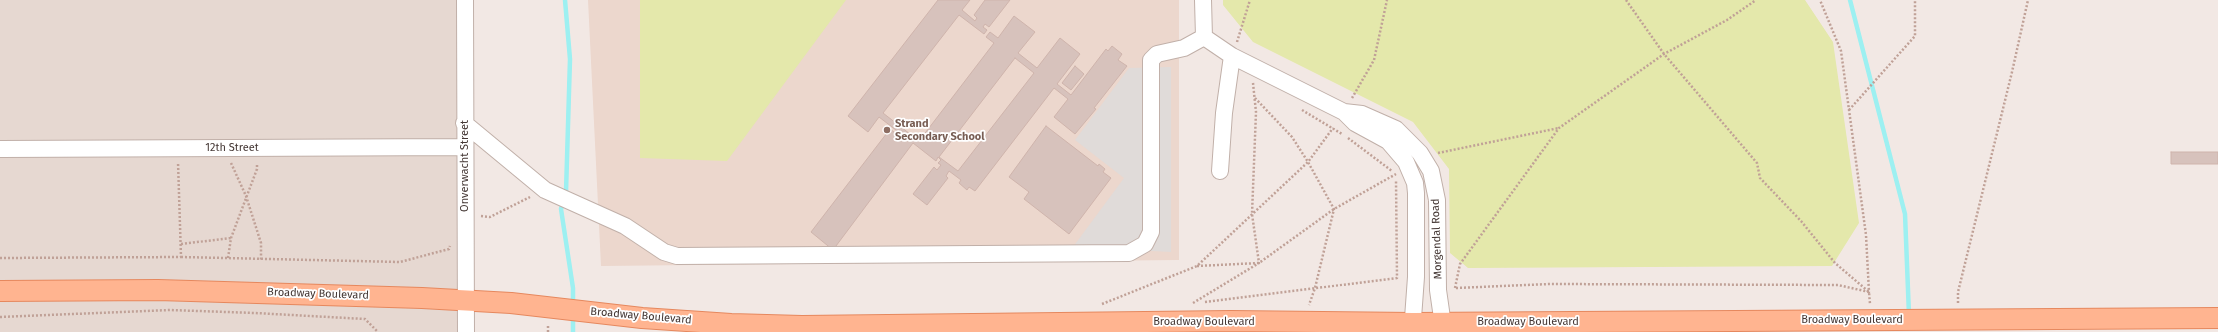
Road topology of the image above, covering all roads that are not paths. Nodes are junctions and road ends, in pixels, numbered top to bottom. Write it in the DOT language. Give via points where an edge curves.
graph roads {
  1 [pos="465,0"];
  2 [pos="1203,0"];
  3 [pos="1204,37"];
  4 [pos="1232,56"];
  5 [pos="1344,112"];
  6 [pos="464,123"];
  7 [pos="464,147"];
  8 [pos="0,149"];
  9 [pos="1220,171"];
  10 [pos="0,291"];
  11 [pos="466,300"];
  12 [pos="2218,318"];
  13 [pos="699,327"];
  14 [pos="1232,327"];
  15 [pos="1443,327"];
  16 [pos="977,328"];
  17 [pos="1412,328"];
  18 [pos="918,329"];
  19 [pos="466,332"];
  1 -- 6 [label="street, Onverwacht Street"];
  2 -- 3 [label="street"];
  3 -- 4 [label="street, Morgendal Road"];
  3 -- 6 [label="street" via="1184,48 1157,54 1151,60 1151,232 1144,244 1129,253 676,256 664,252 625,226 545,190"];
  4 -- 5 [label="street, Morgendal Road"];
  4 -- 9 [label="street" via="1224,113"];
  5 -- 15 [label="street, Morgendal Road" via="1362,114 1396,129 1420,153 1430,171 1437,200 1438,290"];
  5 -- 17 [label="street, Morgendal Road" via="1355,123 1388,141 1406,162 1415,183 1416,277"];
  6 -- 7 [label="street, Onverwacht Street"];
  7 -- 8 [label="street, 12th Street"];
  7 -- 11 [label="street, Onverwacht Street"];
  10 -- 11 [label="main road, Broadway Boulevard" via="294,292"];
  11 -- 13 [label="main road, Broadway Boulevard" via="584,311"];
  11 -- 19 [label="street, Onverwacht Street"];
  12 -- 15 [label="main road, Broadway Boulevard" via="1952,319"];
  13 -- 18 [label="main road, Broadway Boulevard"];
  14 -- 16 [label="main road, Broadway Boulevard" via="1193,313 1094,323"];
  14 -- 17 [label="main road, Broadway Boulevard" via="1302,323"];
  15 -- 17 [label="main road, Broadway Boulevard"];
  16 -- 18 [label="main road, Broadway Boulevard"];
}
